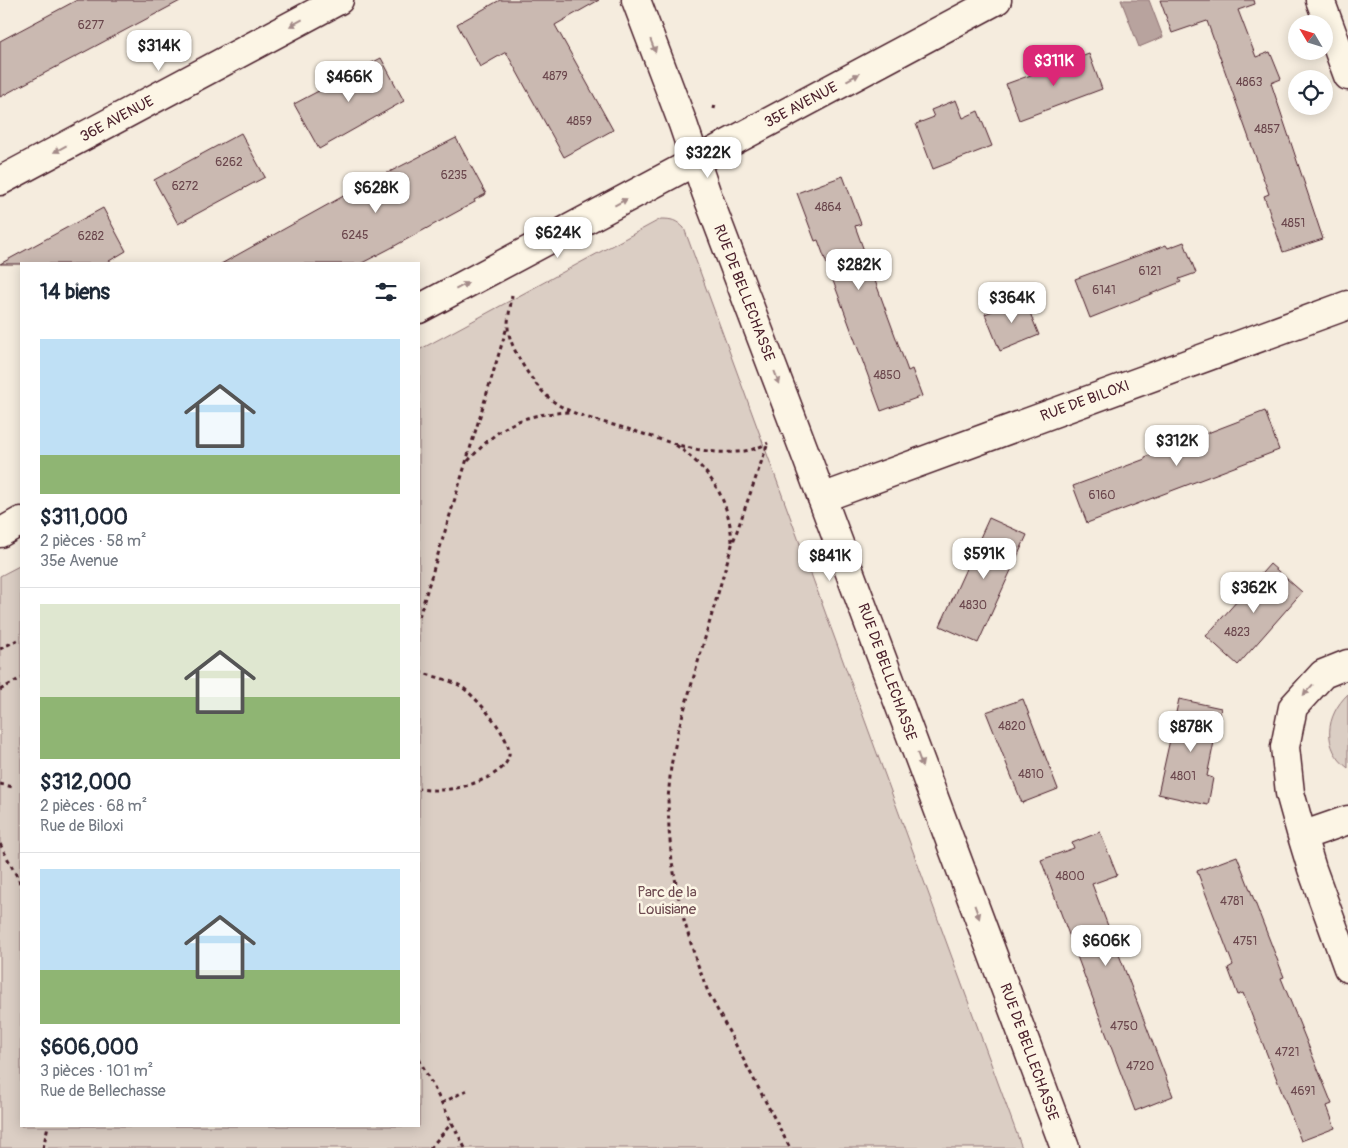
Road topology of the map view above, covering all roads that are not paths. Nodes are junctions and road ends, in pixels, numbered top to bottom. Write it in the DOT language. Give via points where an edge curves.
graph roads {
  1 [pos="339,0"];
  2 [pos="636,0"];
  3 [pos="997,0"];
  4 [pos="1320,0"];
  5 [pos="1348,76"];
  6 [pos="696,162"];
  7 [pos="0,181"];
  8 [pos="1348,305"];
  9 [pos="420,308"];
  10 [pos="822,498"];
  11 [pos="20,522"];
  12 [pos="0,533"];
  13 [pos="1348,664"];
  14 [pos="1348,820"];
  15 [pos="1302,836"];
  16 [pos="1348,968"];
  17 [pos="1065,1148"];
  1 -- 7 [label="street, 36E AVENUE, one-way"];
  2 -- 6 [label="street, RUE DE BELLECHASSE, one-way"];
  6 -- 3 [label="street, 35E AVENUE, one-way"];
  4 -- 5 [label="street"];
  9 -- 6 [label="street, 35E AVENUE, one-way"];
  6 -- 10 [label="street, RUE DE BELLECHASSE, one-way"];
  8 -- 10 [label="street, RUE DE BILOXI"];
  10 -- 17 [label="street, RUE DE BELLECHASSE, one-way"];
  11 -- 12 [label="street"];
  13 -- 15 [label="street, one-way" via="1323,674 1293,707 1285,747 1290,793"];
  14 -- 15 [label="street"];
  15 -- 16 [label="street"];
}
